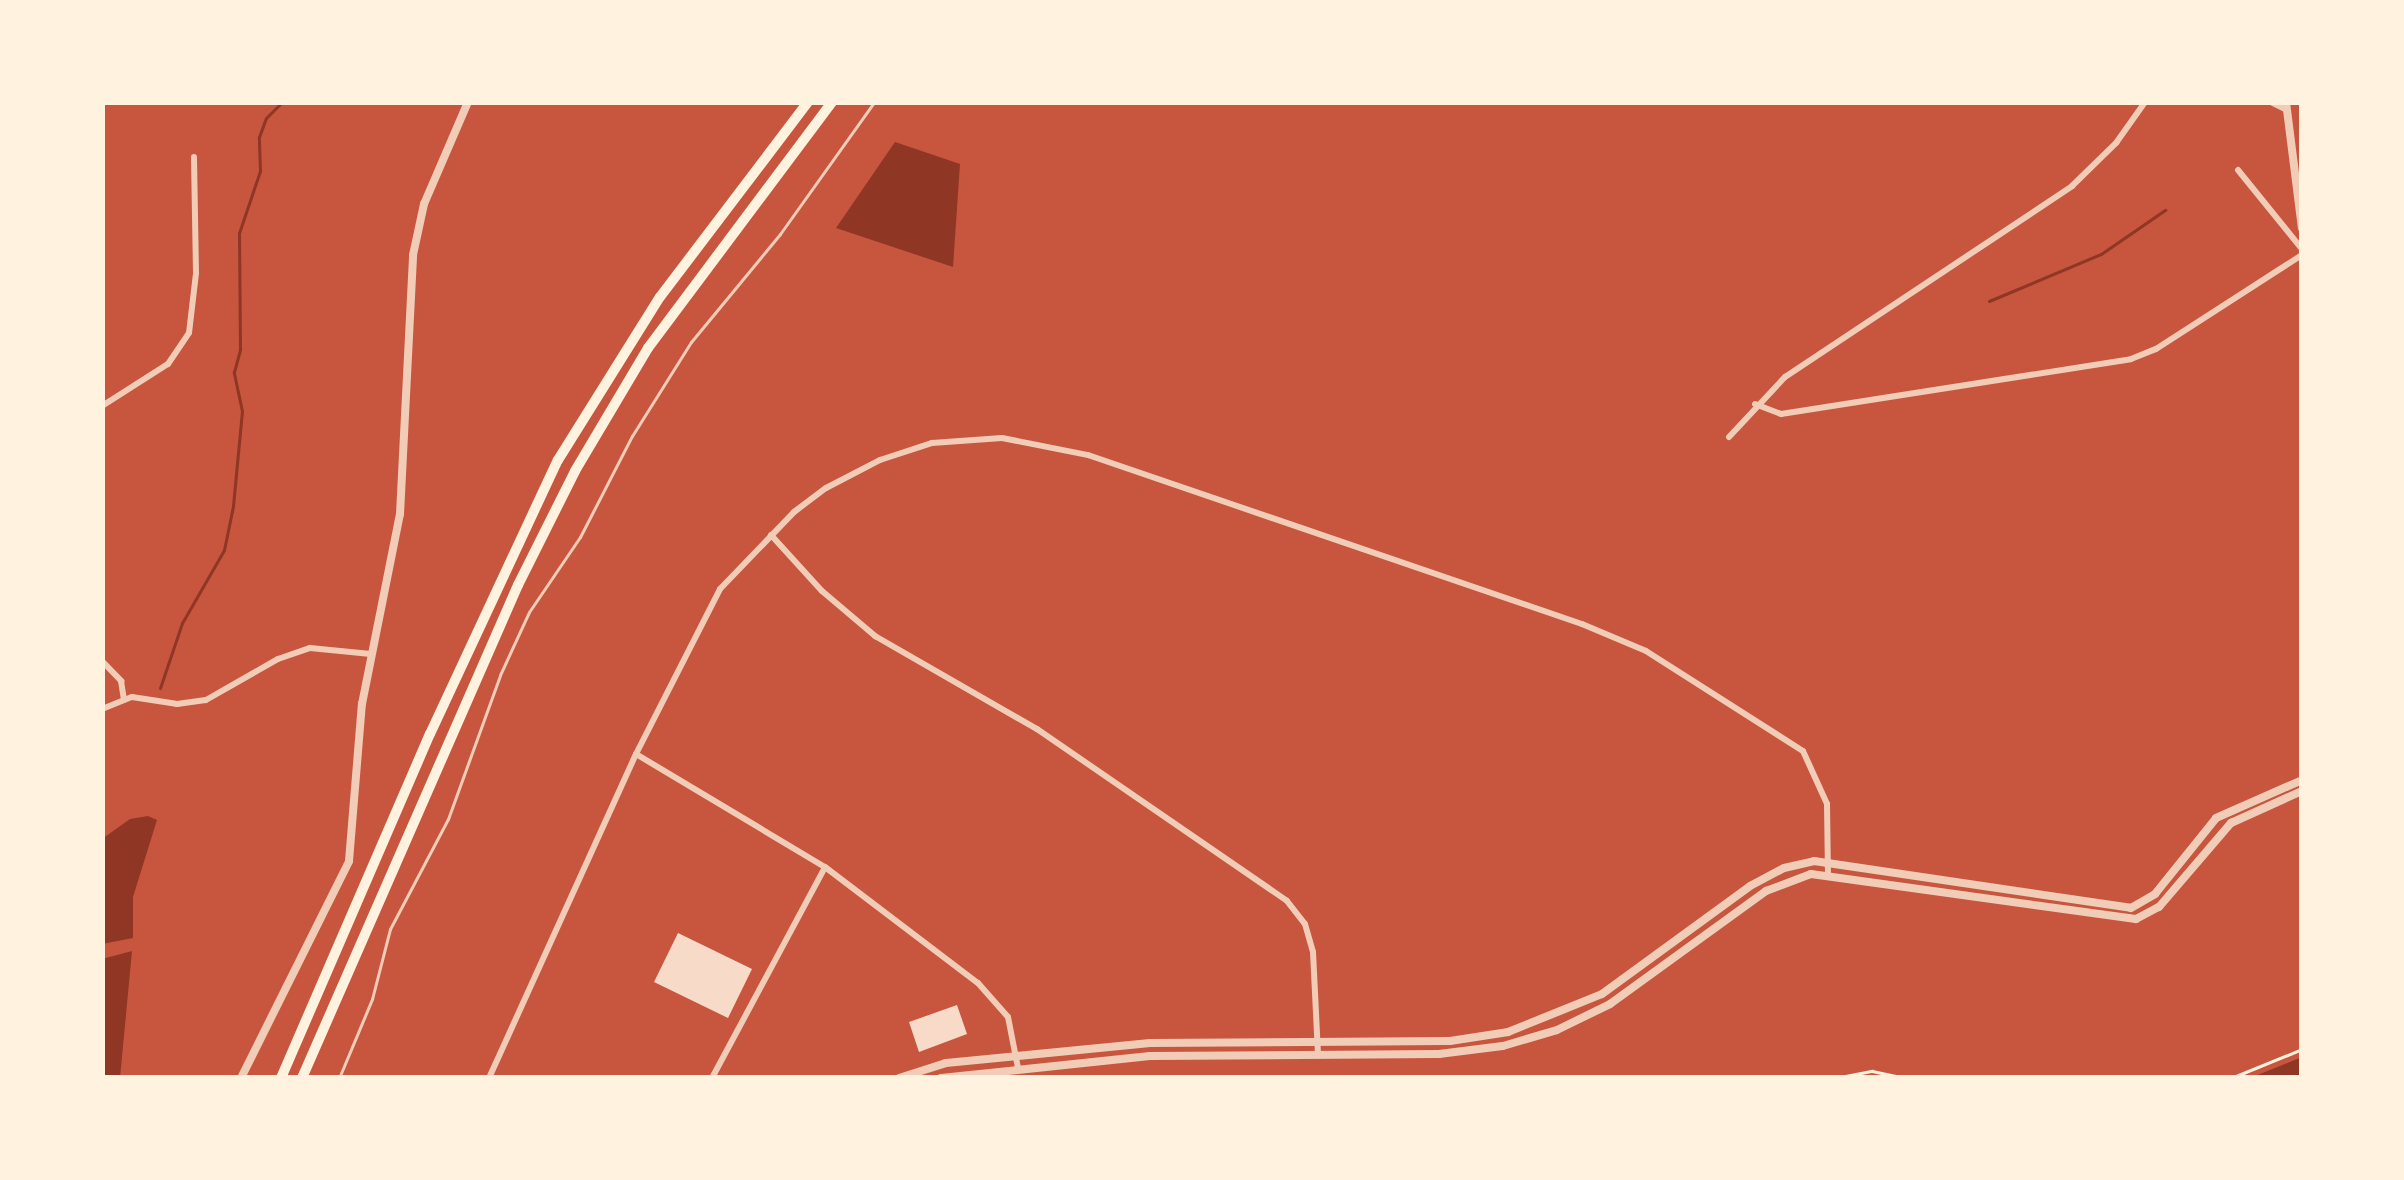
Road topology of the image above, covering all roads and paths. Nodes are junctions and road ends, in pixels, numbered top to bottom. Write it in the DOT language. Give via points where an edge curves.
graph roads {
  1 [pos="468,102"];
  2 [pos="808,102"];
  3 [pos="832,102"];
  4 [pos="874,102"];
  5 [pos="2145,102"];
  6 [pos="2271,102"];
  7 [pos="2286,106"];
  8 [pos="194,157"];
  9 [pos="2238,170"];
  10 [pos="2302,228"];
  11 [pos="2302,252"];
  12 [pos="1756,404"];
  13 [pos="102,406"];
  14 [pos="1729,437"];
  15 [pos="771,535"];
  16 [pos="371,654"];
  17 [pos="102,661"];
  18 [pos="124,700"];
  19 [pos="102,709"];
  20 [pos="636,754"];
  21 [pos="2302,780"];
  22 [pos="2302,791"];
  23 [pos="1827,860"];
  24 [pos="825,866"];
  25 [pos="1828,872"];
  26 [pos="1318,1042"];
  27 [pos="2302,1048"];
  28 [pos="1318,1054"];
  29 [pos="1016,1056"];
  30 [pos="1018,1068"];
  31 [pos="241,1078"];
  32 [pos="281,1078"];
  33 [pos="302,1078"];
  34 [pos="339,1078"];
  35 [pos="488,1078"];
  36 [pos="712,1078"];
  37 [pos="899,1078"];
  38 [pos="941,1078"];
  39 [pos="1835,1078"];
  40 [pos="1906,1078"];
  41 [pos="2231,1078"];
  1 -- 16 [label="street" via="415,243 400,514"];
  2 -- 32 [label="highway" via="660,297 558,460"];
  3 -- 33 [label="highway" via="658,335 575,471"];
  4 -- 34 [label="lane" via="691,342 529,612 448,819 390,929"];
  5 -- 12 [label="street" via="2072,186 1839,339"];
  6 -- 7 [label="street"];
  7 -- 10 [label="street"];
  8 -- 13 [label="street" via="189,333 168,364"];
  9 -- 11 [label="street"];
  11 -- 12 [label="street" via="2131,359 1780,414"];
  12 -- 14 [label="street"];
  15 -- 20 [label="street" via="719,589"];
  15 -- 23 [label="street" via="858,470 932,443 1027,440 1088,455 1646,651 1803,751 1826,804"];
  15 -- 26 [label="street" via="874,636 1037,729 1287,901 1310,938"];
  16 -- 18 [label="street" via="310,648 206,700"];
  16 -- 31 [label="street" via="349,861"];
  17 -- 18 [label="street" via="121,681"];
  18 -- 19 [label="street"];
  20 -- 24 [label="street"];
  20 -- 35 [label="street"];
  21 -- 23 [label="street" via="2216,818 2155,894 2131,908"];
  22 -- 25 [label="street" via="2230,823 2159,908 2126,921"];
  23 -- 25 [label="street"];
  23 -- 26 [label="street" via="1772,872 1618,984 1549,1019 1450,1041"];
  24 -- 29 [label="street" via="978,983 1008,1017"];
  24 -- 36 [label="street"];
  25 -- 28 [label="street" via="1766,891 1627,994 1557,1030 1472,1051"];
  26 -- 28 [label="street"];
  26 -- 29 [label="street" via="1150,1043"];
  27 -- 41 [label="path"];
  28 -- 30 [label="street"];
  29 -- 30 [label="street"];
  29 -- 37 [label="street" via="946,1063"];
  30 -- 38 [label="street"];
  39 -- 40 [label="path" via="1855,1071"];
}
